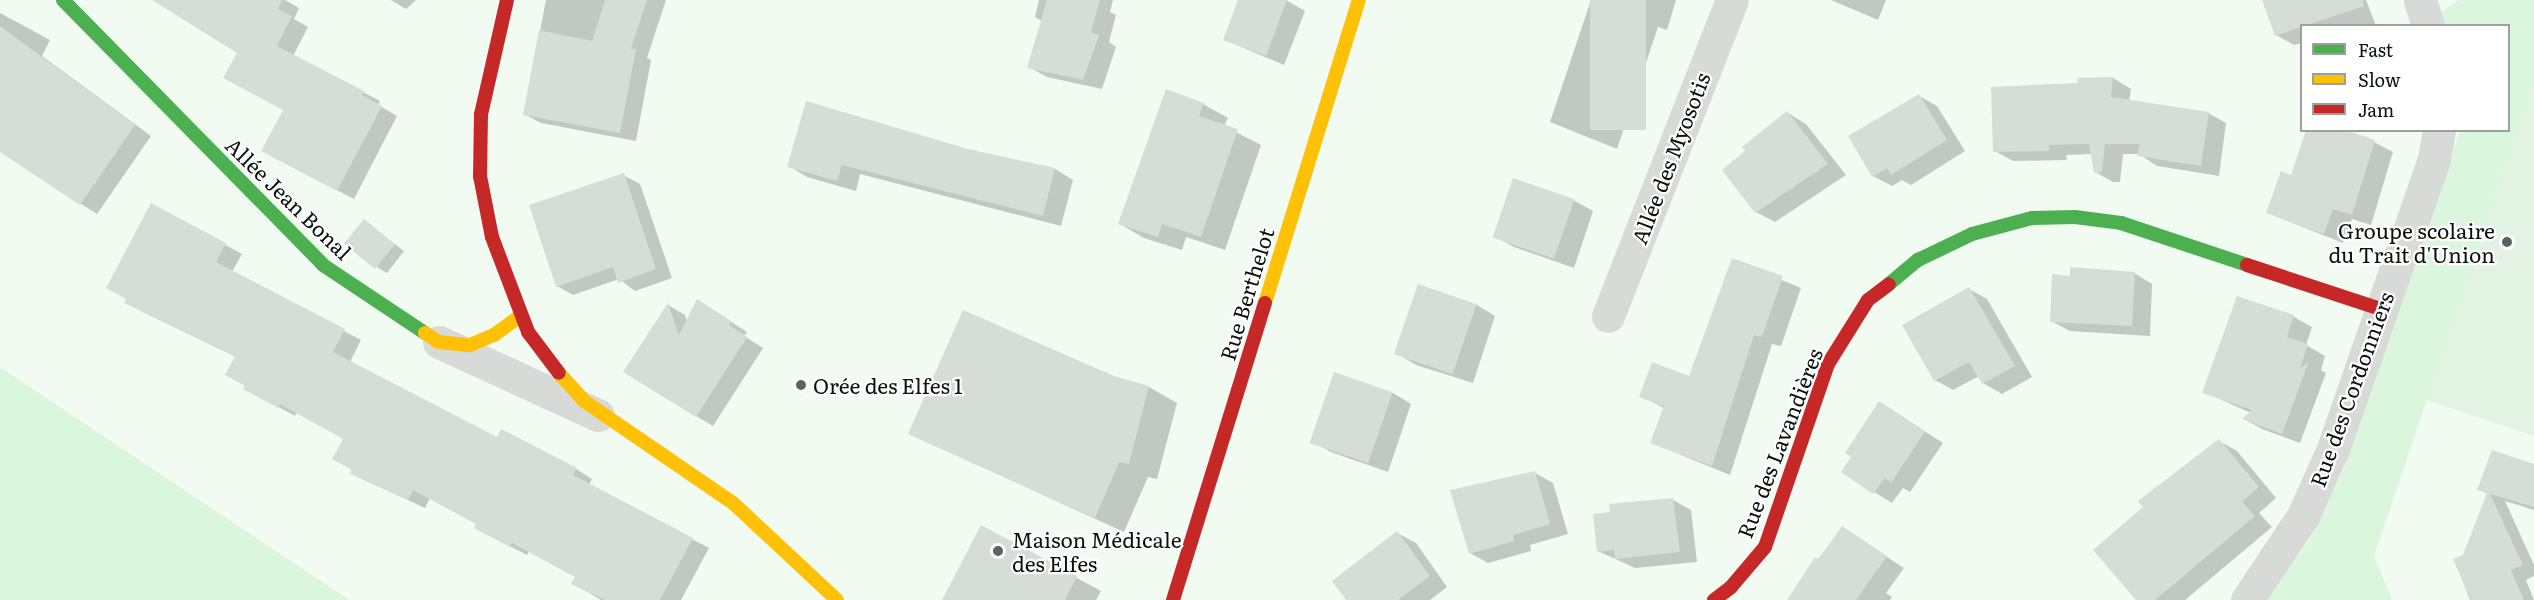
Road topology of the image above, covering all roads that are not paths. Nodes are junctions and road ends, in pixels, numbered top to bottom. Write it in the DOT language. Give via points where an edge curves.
graph roads {
  1 [pos="63,0"];
  2 [pos="507,0"];
  3 [pos="1359,0"];
  4 [pos="1732,0"];
  5 [pos="2439,132"];
  6 [pos="2381,309"];
  7 [pos="520,316"];
  8 [pos="1608,316"];
  9 [pos="439,342"];
  10 [pos="603,417"];
  11 [pos="837,600"];
  12 [pos="1173,600"];
  13 [pos="1714,600"];
  14 [pos="2247,600"];
  1 -- 9 [label="street, Allée Jean Bonal" via="323,265"];
  2 -- 7 [label="street" via="481,114 480,176 492,237"];
  3 -- 12 [label="street, Rue Berthelot"];
  4 -- 8 [label="street, Allée des Myosotis"];
  5 -- 6 [label="street, Rue des Cordonniers" via="2434,159"];
  6 -- 13 [label="street, Rue des Lavandières" via="2121,223 2075,217 2032,218 1972,234 1918,260 1868,300 1828,364 1765,547 1731,587"];
  6 -- 14 [label="street, Rue des Cordonniers" via="2333,449 2303,516"];
  7 -- 9 [label="street, Allée Jean Bonal" via="494,335 470,345"];
  7 -- 10 [label="street" via="539,351"];
  9 -- 10 [label="street"];
  10 -- 11 [label="street" via="733,503"];
}
